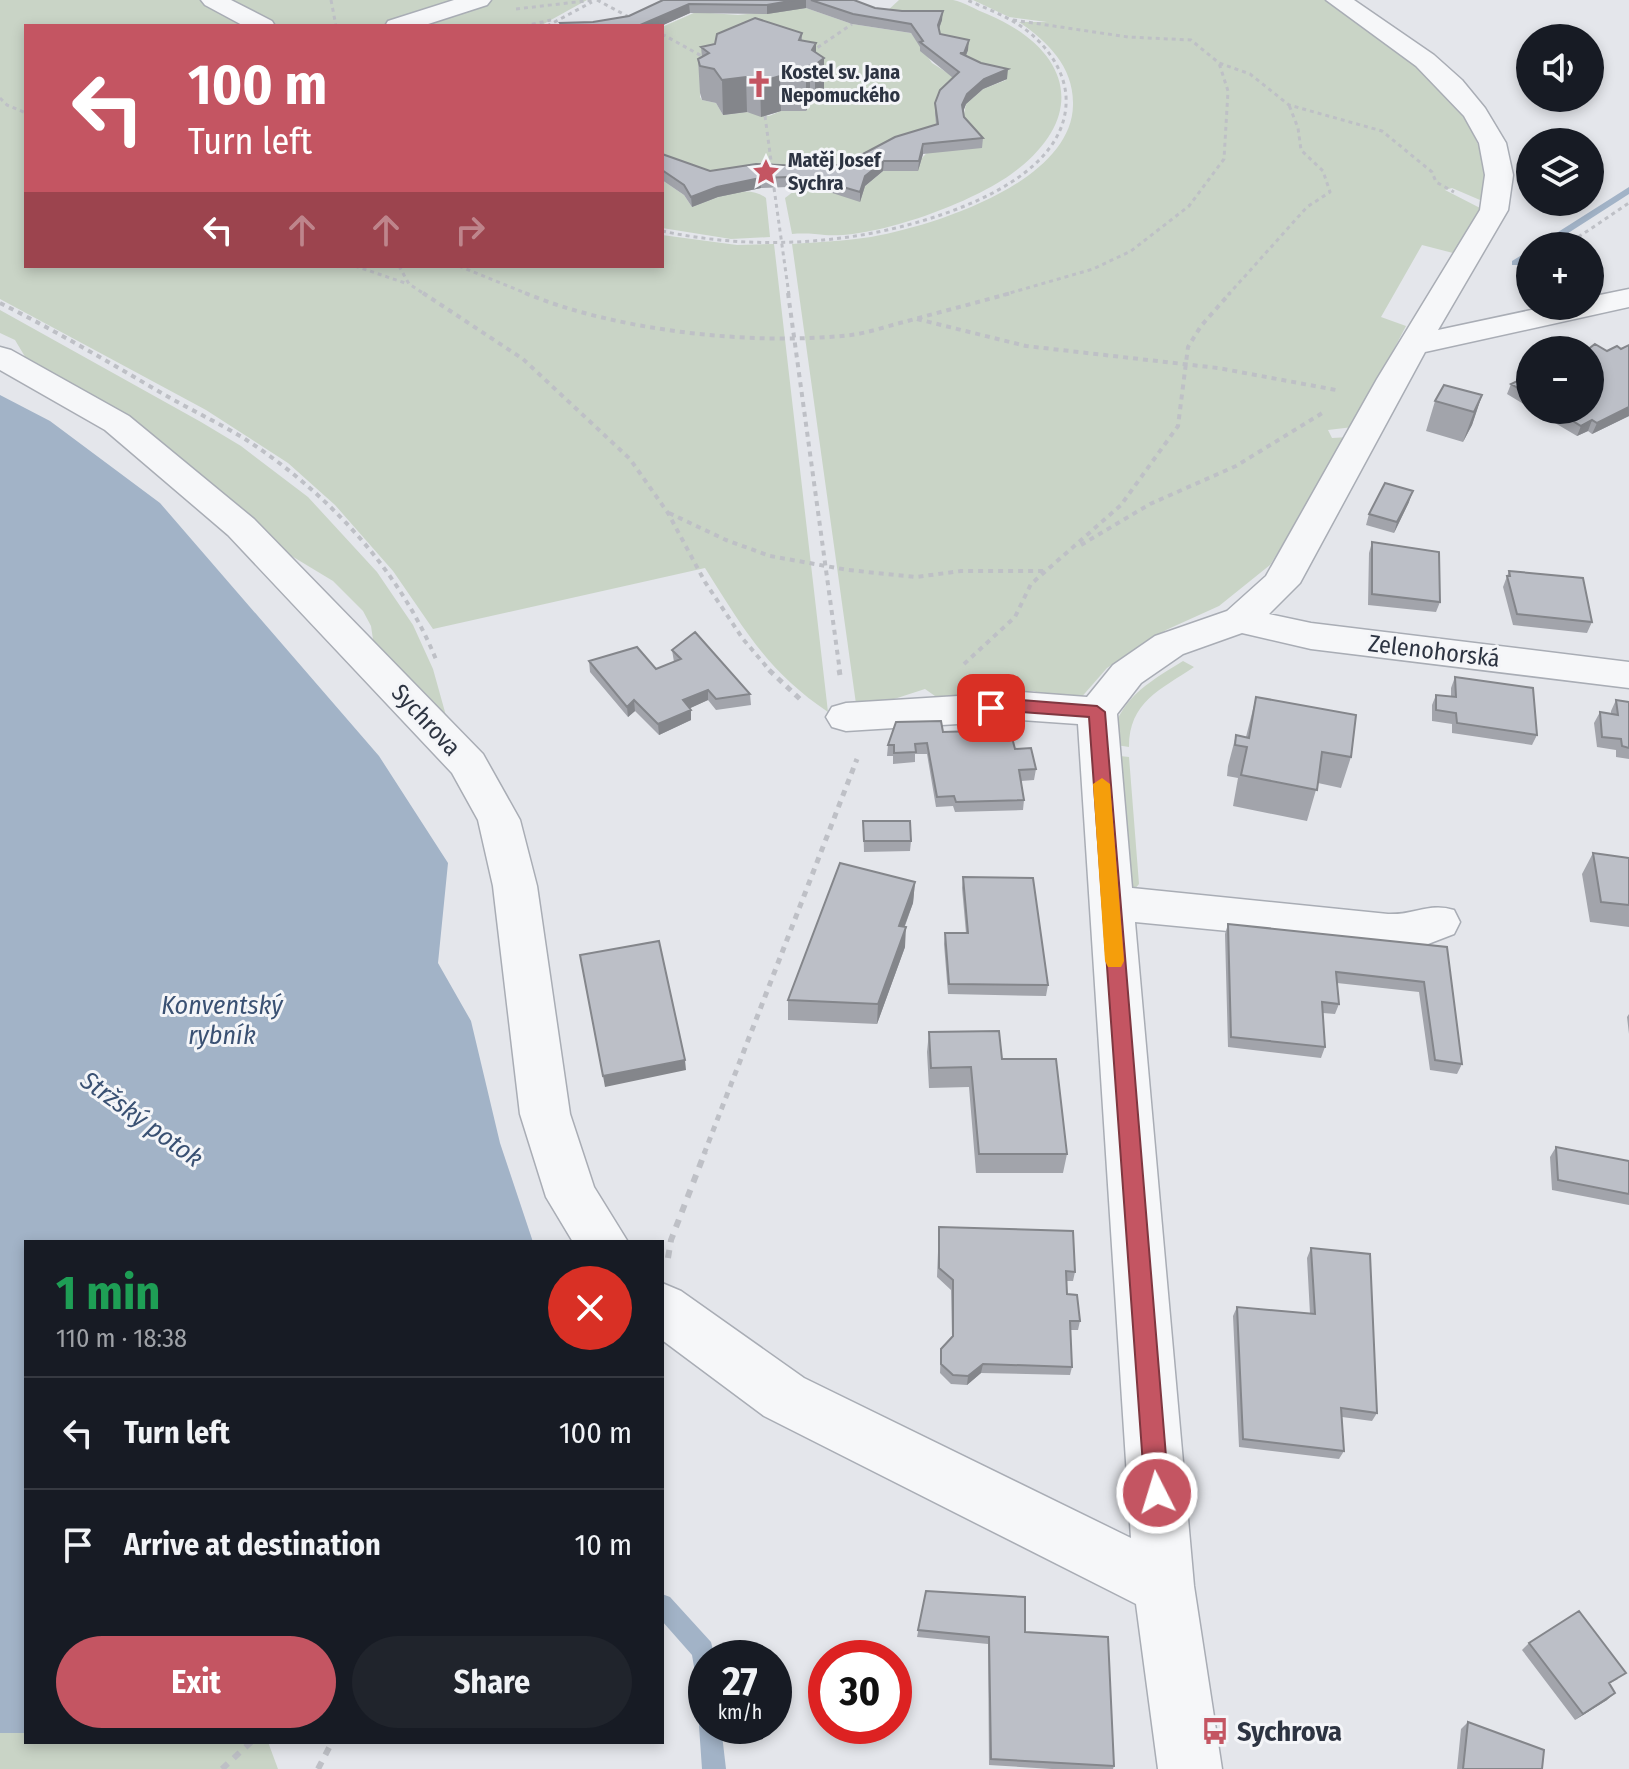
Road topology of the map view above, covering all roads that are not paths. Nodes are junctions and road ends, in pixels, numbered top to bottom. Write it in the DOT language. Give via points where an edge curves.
graph roads {
  1 [pos="213,0"];
  2 [pos="479,0"];
  3 [pos="1338,0"];
  4 [pos="259,24"];
  5 [pos="403,24"];
  6 [pos="1629,298"];
  7 [pos="1414,345"];
  8 [pos="0,357"];
  9 [pos="1240,620"];
  10 [pos="1629,675"];
  11 [pos="1097,712"];
  12 [pos="854,732"];
  13 [pos="1110,904"];
  14 [pos="1438,922"];
  15 [pos="601,1240"];
  16 [pos="664,1286"];
  17 [pos="1164,1586"];
  18 [pos="1190,1769"];
  1 -- 4 [label="street"];
  2 -- 5 [label="street"];
  3 -- 7 [label="street" via="1406,44 1457,90 1495,142 1500,190 1494,210"];
  6 -- 7 [label="street"];
  7 -- 9 [label="street" via="1281,583"];
  8 -- 15 [label="street, Sychrova" via="117,423 241,527 468,764 499,820 515,886 545,1114 572,1197"];
  9 -- 10 [label="street, Zelenohorská" via="1311,636"];
  9 -- 11 [label="street" via="1169,645 1127,674"];
  11 -- 12 [label="street" via="1021,706"];
  11 -- 13 [label="street"];
  13 -- 14 [label="street" via="1388,931 1415,932"];
  13 -- 17 [label="street"];
  16 -- 17 [label="street" via="784,1397"];
  17 -- 18 [label="street"];
}
